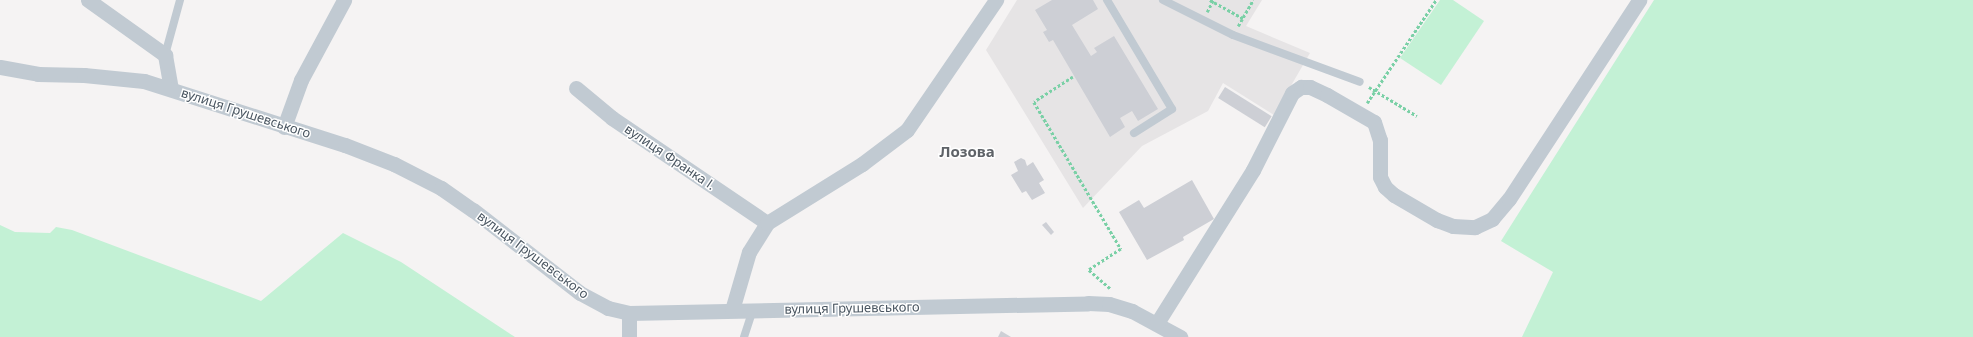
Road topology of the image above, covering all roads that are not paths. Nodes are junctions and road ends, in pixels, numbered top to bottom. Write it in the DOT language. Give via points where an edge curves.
graph roads {
  1 [pos="88,0"];
  2 [pos="180,0"];
  3 [pos="344,0"];
  4 [pos="996,0"];
  5 [pos="1107,0"];
  6 [pos="1163,0"];
  7 [pos="1639,0"];
  8 [pos="165,55"];
  9 [pos="0,67"];
  10 [pos="1360,82"];
  11 [pos="171,88"];
  12 [pos="576,88"];
  13 [pos="284,127"];
  14 [pos="1134,133"];
  15 [pos="767,223"];
  16 [pos="753,309"];
  17 [pos="732,310"];
  18 [pos="629,313"];
  19 [pos="1157,323"];
  20 [pos="629,337"];
  21 [pos="744,337"];
  22 [pos="1180,337"];
  1 -- 8 [label="street"];
  2 -- 8 [label="lane"];
  3 -- 13 [label="street" via="301,80"];
  4 -- 15 [label="street" via="907,130 862,164"];
  5 -- 14 [label="lane" via="1172,109"];
  6 -- 10 [label="lane" via="1233,35"];
  7 -- 19 [label="street" via="1509,199 1492,219 1475,227 1453,226 1437,220 1385,187 1380,177 1378,130 1374,122 1310,87 1301,87 1292,93 1253,170"];
  8 -- 11 [label="street"];
  9 -- 11 [label="street, вулиця Грушевського" via="38,74 84,74 144,81"];
  11 -- 13 [label="street, вулиця Грушевського"];
  12 -- 15 [label="street, вулиця Франка І." via="612,118"];
  13 -- 18 [label="street, вулиця Грушевського" via="345,145 394,164 441,188 580,293 608,308"];
  15 -- 17 [label="street" via="748,252"];
  16 -- 17 [label="street, вулиця Грушевського"];
  16 -- 19 [label="street, вулиця Грушевського" via="1088,303 1114,306"];
  16 -- 21 [label="lane"];
  17 -- 18 [label="street, вулиця Грушевського"];
  18 -- 20 [label="street"];
  19 -- 22 [label="street, вулиця Грушевського"];
}
